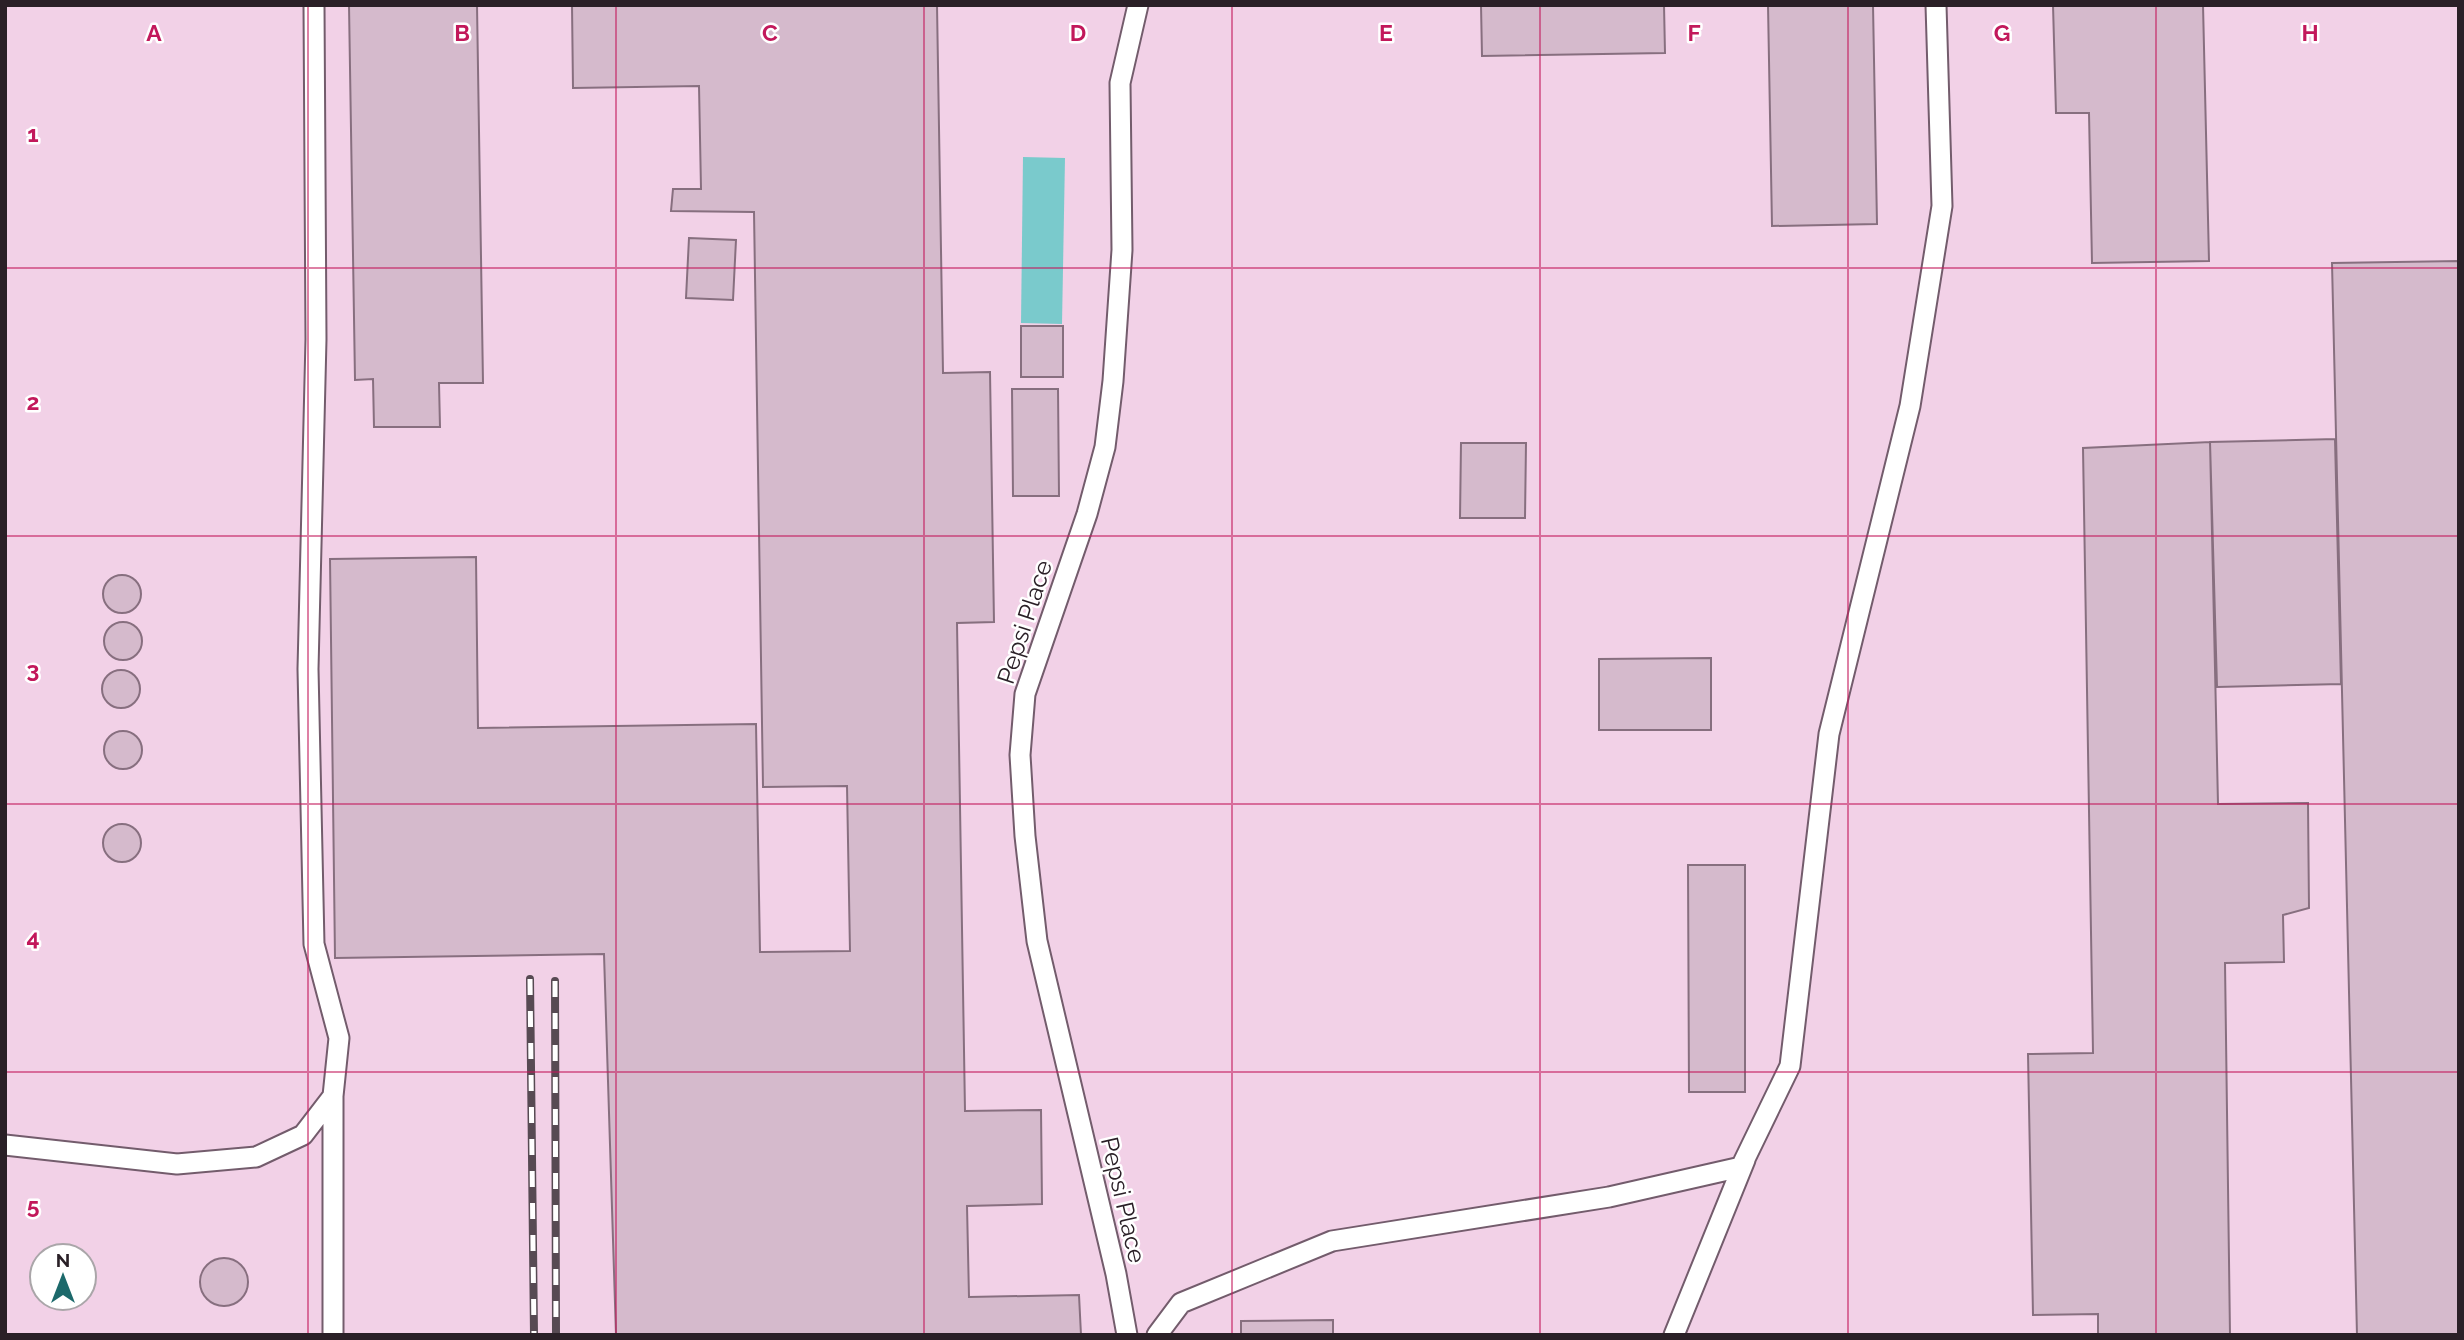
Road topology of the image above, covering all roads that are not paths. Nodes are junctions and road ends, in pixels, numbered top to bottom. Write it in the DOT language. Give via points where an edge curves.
graph roads {
  1 [pos="314,5"];
  2 [pos="1138,5"];
  3 [pos="1936,5"];
  4 [pos="333,1096"];
  5 [pos="5,1145"];
  6 [pos="1746,1156"];
  7 [pos="333,1335"];
  8 [pos="1126,1335"];
  9 [pos="1157,1335"];
  10 [pos="1674,1335"];
  1 -- 4 [label="lane" via="316,339 308,682 314,944 339,1038"];
  2 -- 8 [label="lane, Pepsi Place" via="1120,83 1122,250 1105,447 1087,514 1025,694 1020,755 1037,941 1116,1274"];
  3 -- 6 [label="lane" via="1942,205 1910,406 1829,734 1790,1066"];
  4 -- 5 [label="lane" via="303,1135 257,1157 177,1164"];
  4 -- 7 [label="lane"];
  6 -- 9 [label="lane" via="1741,1167 1609,1197 1332,1241 1181,1303"];
  6 -- 10 [label="lane"];
}
